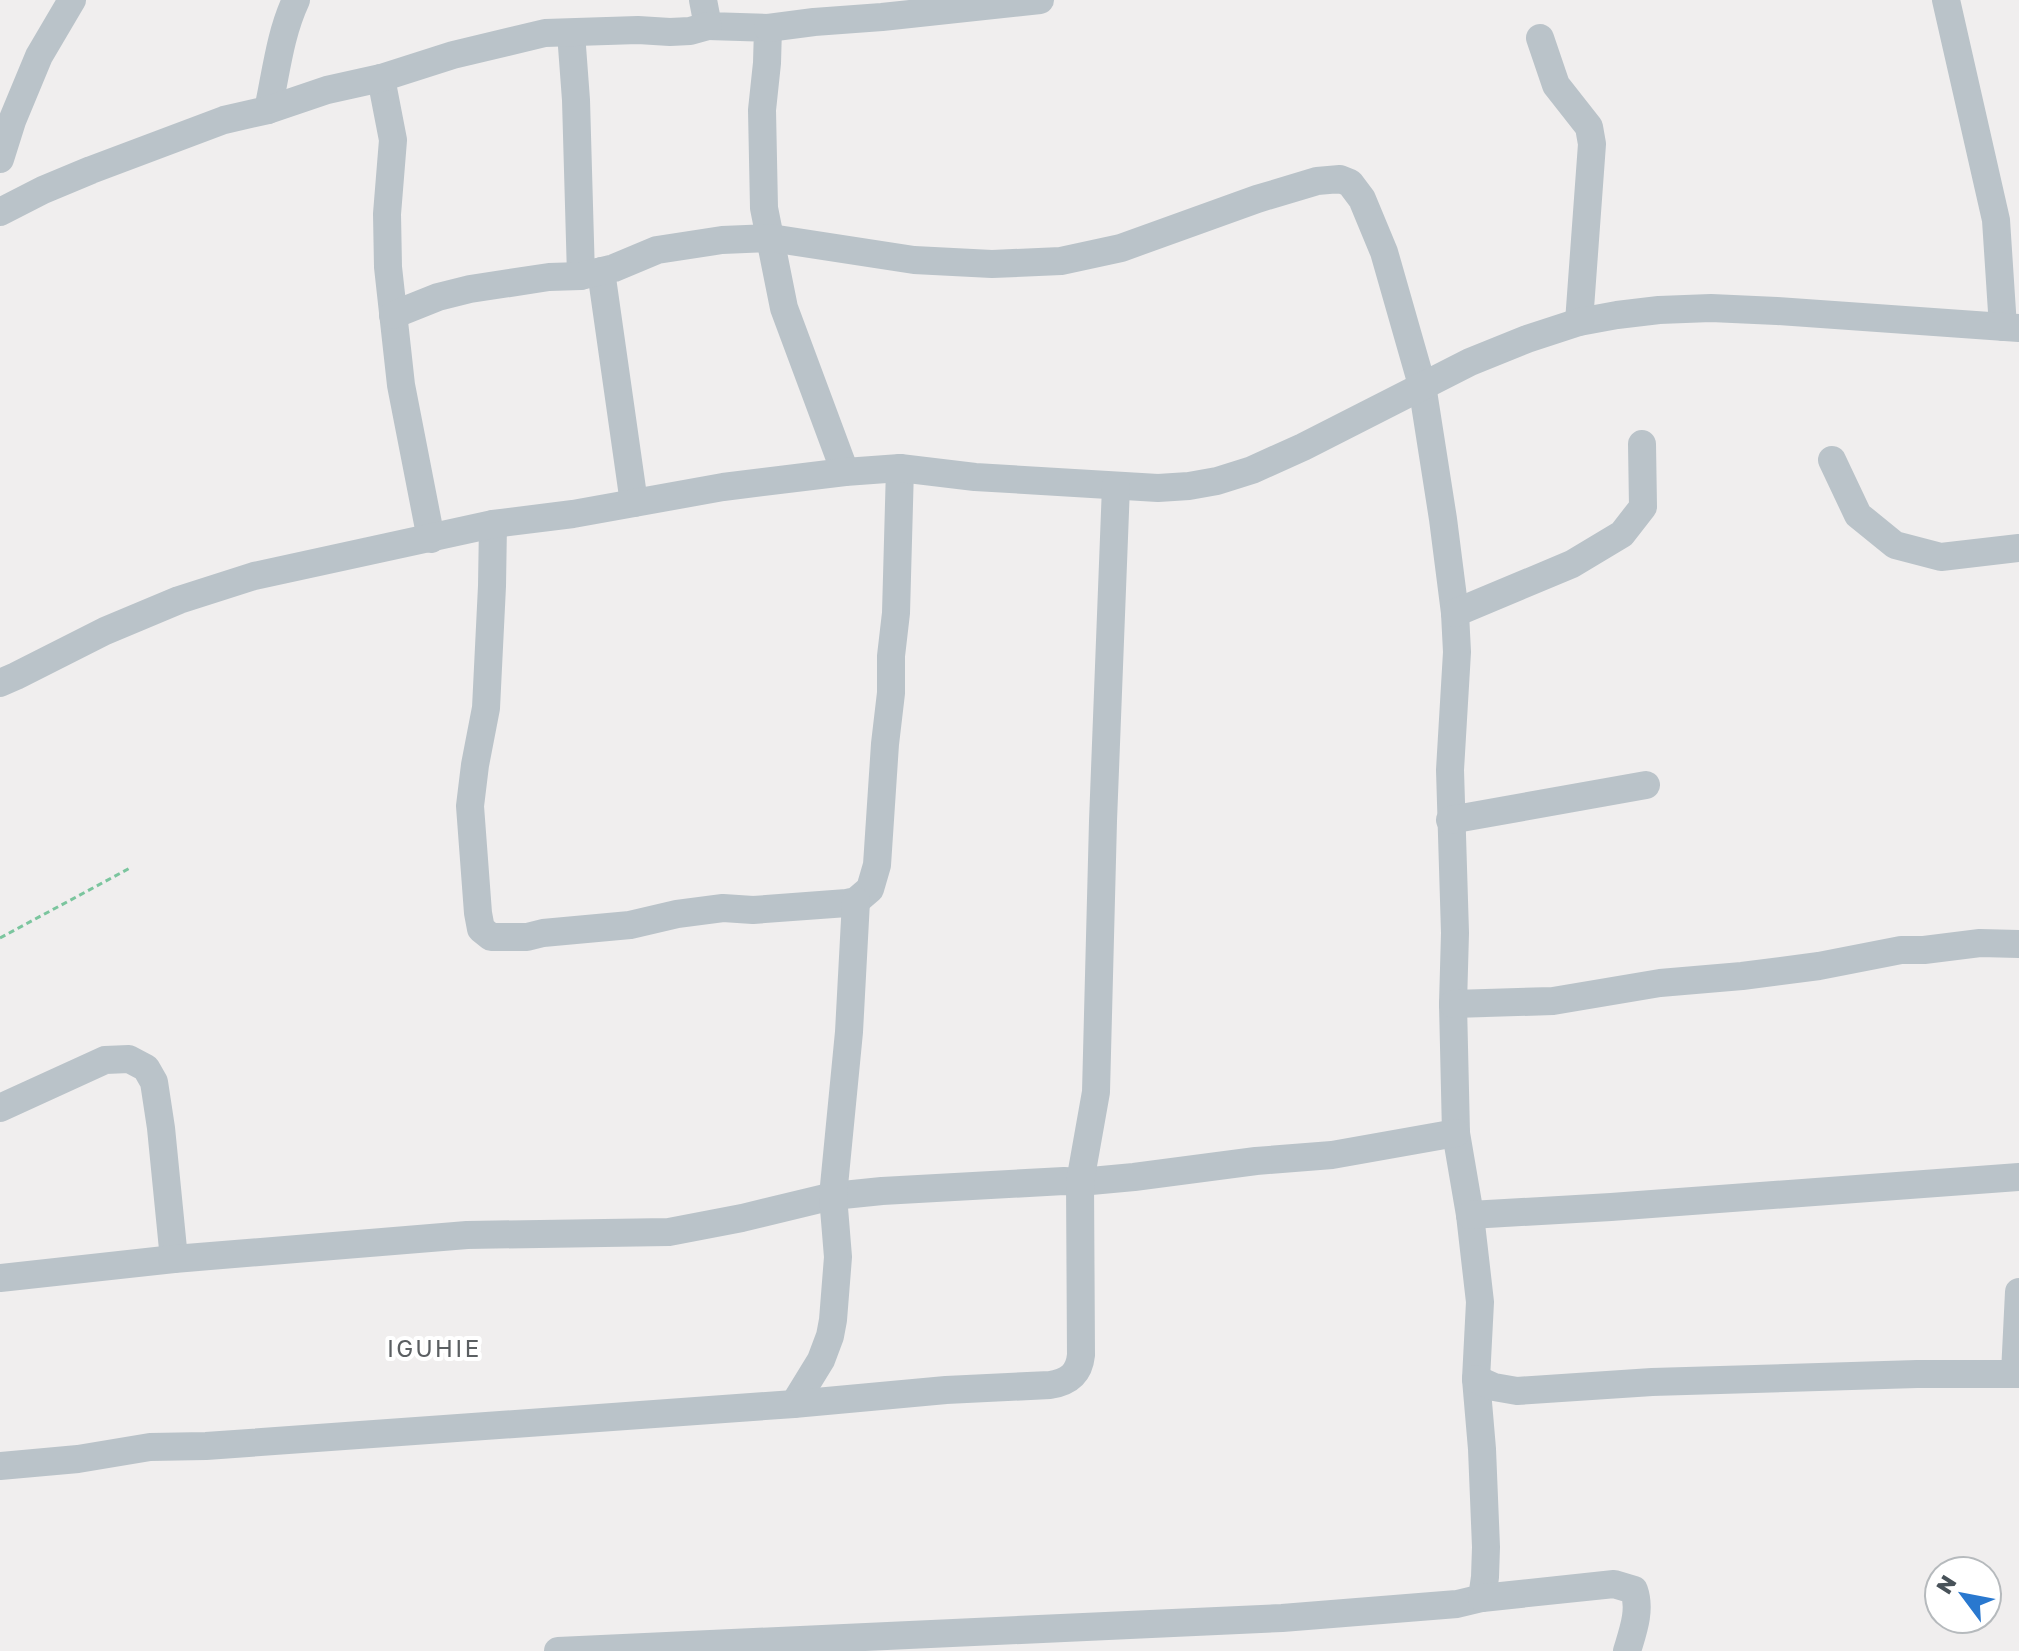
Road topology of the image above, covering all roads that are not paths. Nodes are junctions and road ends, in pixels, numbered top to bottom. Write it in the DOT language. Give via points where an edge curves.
graph roads {
  1 [pos="72,0"];
  2 [pos="296,0"];
  3 [pos="1040,0"];
  4 [pos="1946,0"];
  5 [pos="705,13"];
  6 [pos="768,28"];
  7 [pos="571,33"];
  8 [pos="1540,38"];
  9 [pos="381,78"];
  10 [pos="268,110"];
  11 [pos="6,119"];
  12 [pos="0,159"];
  13 [pos="0,212"];
  14 [pos="771,238"];
  15 [pos="591,274"];
  16 [pos="393,315"];
  17 [pos="1579,322"];
  18 [pos="2011,328"];
  19 [pos="1422,385"];
  20 [pos="1642,444"];
  21 [pos="1832,460"];
  22 [pos="900,468"];
  23 [pos="845,472"];
  24 [pos="1116,486"];
  25 [pos="634,503"];
  26 [pos="493,524"];
  27 [pos="431,539"];
  28 [pos="2019,548"];
  29 [pos="1455,613"];
  30 [pos="0,683"];
  31 [pos="1646,785"];
  32 [pos="1450,820"];
  33 [pos="856,901"];
  34 [pos="2019,944"];
  35 [pos="1453,1004"];
  36 [pos="0,1108"];
  37 [pos="1456,1133"];
  38 [pos="2019,1177"];
  39 [pos="1080,1182"];
  40 [pos="833,1196"];
  41 [pos="1470,1215"];
  42 [pos="174,1259"];
  43 [pos="0,1278"];
  44 [pos="2019,1292"];
  45 [pos="2017,1374"];
  46 [pos="1476,1379"];
  47 [pos="794,1404"];
  48 [pos="0,1466"];
  49 [pos="1482,1598"];
  50 [pos="558,1651"];
  51 [pos="1627,1651"];
  1 -- 11 [label="street"];
  2 -- 10 [label="street"];
  3 -- 6 [label="street"];
  4 -- 18 [label="street" via="1996,220"];
  5 -- 6 [label="street"];
  5 -- 7 [label="street" via="690,31"];
  6 -- 14 [label="street" via="762,158"];
  7 -- 9 [label="street" via="516,39"];
  7 -- 15 [label="street"];
  8 -- 17 [label="street" via="1556,85 1589,127 1592,144"];
  9 -- 10 [label="street"];
  9 -- 16 [label="street" via="393,140 387,238"];
  10 -- 13 [label="street" via="224,120 91,170"];
  11 -- 12 [label="street"];
  14 -- 15 [label="street" via="657,250"];
  14 -- 19 [label="street" via="914,260 1061,261 1121,248 1317,181 1340,179 1362,199 1384,252"];
  14 -- 23 [label="street" via="784,308"];
  15 -- 16 [label="street" via="470,289"];
  15 -- 25 [label="street"];
  16 -- 27 [label="street"];
  17 -- 18 [label="street" via="1711,308"];
  17 -- 19 [label="street" via="1512,344"];
  19 -- 24 [label="street" via="1240,474 1189,486"];
  19 -- 29 [label="street"];
  20 -- 29 [label="street" via="1643,507 1622,534 1572,564"];
  21 -- 28 [label="street" via="1858,515 1895,545 1941,557"];
  22 -- 23 [label="street"];
  22 -- 24 [label="street"];
  22 -- 33 [label="street" via="896,613 877,865 870,889"];
  23 -- 25 [label="street"];
  24 -- 39 [label="street" via="1096,1092"];
  25 -- 26 [label="street"];
  26 -- 27 [label="street"];
  26 -- 33 [label="street" via="486,708 470,806 481,929 497,938 527,937 723,908"];
  27 -- 30 [label="street" via="254,576 179,600"];
  29 -- 32 [label="street"];
  31 -- 32 [label="street"];
  32 -- 35 [label="street"];
  33 -- 40 [label="street"];
  34 -- 35 [label="street" via="1901,950 1553,1001"];
  35 -- 37 [label="street"];
  36 -- 42 [label="street" via="105,1060 129,1059 146,1068 154,1082"];
  37 -- 39 [label="street" via="1332,1155"];
  37 -- 41 [label="street"];
  38 -- 41 [label="street"];
  39 -- 40 [label="street"];
  39 -- 47 [label="street" via="1081,1355 1070,1379 1050,1385"];
  40 -- 42 [label="street" via="669,1232 467,1235"];
  40 -- 47 [label="street" via="838,1257 830,1336"];
  41 -- 46 [label="street" via="1480,1302"];
  42 -- 43 [label="street"];
  44 -- 45 [label="street"];
  45 -- 46 [label="street" via="1652,1382 1525,1391"];
  46 -- 49 [label="street" via="1486,1547"];
  47 -- 48 [label="street" via="150,1447"];
  49 -- 50 [label="street" via="1282,1618"];
  49 -- 51 [label="street" via="1614,1584 1634,1590 1635,1623"];
}
